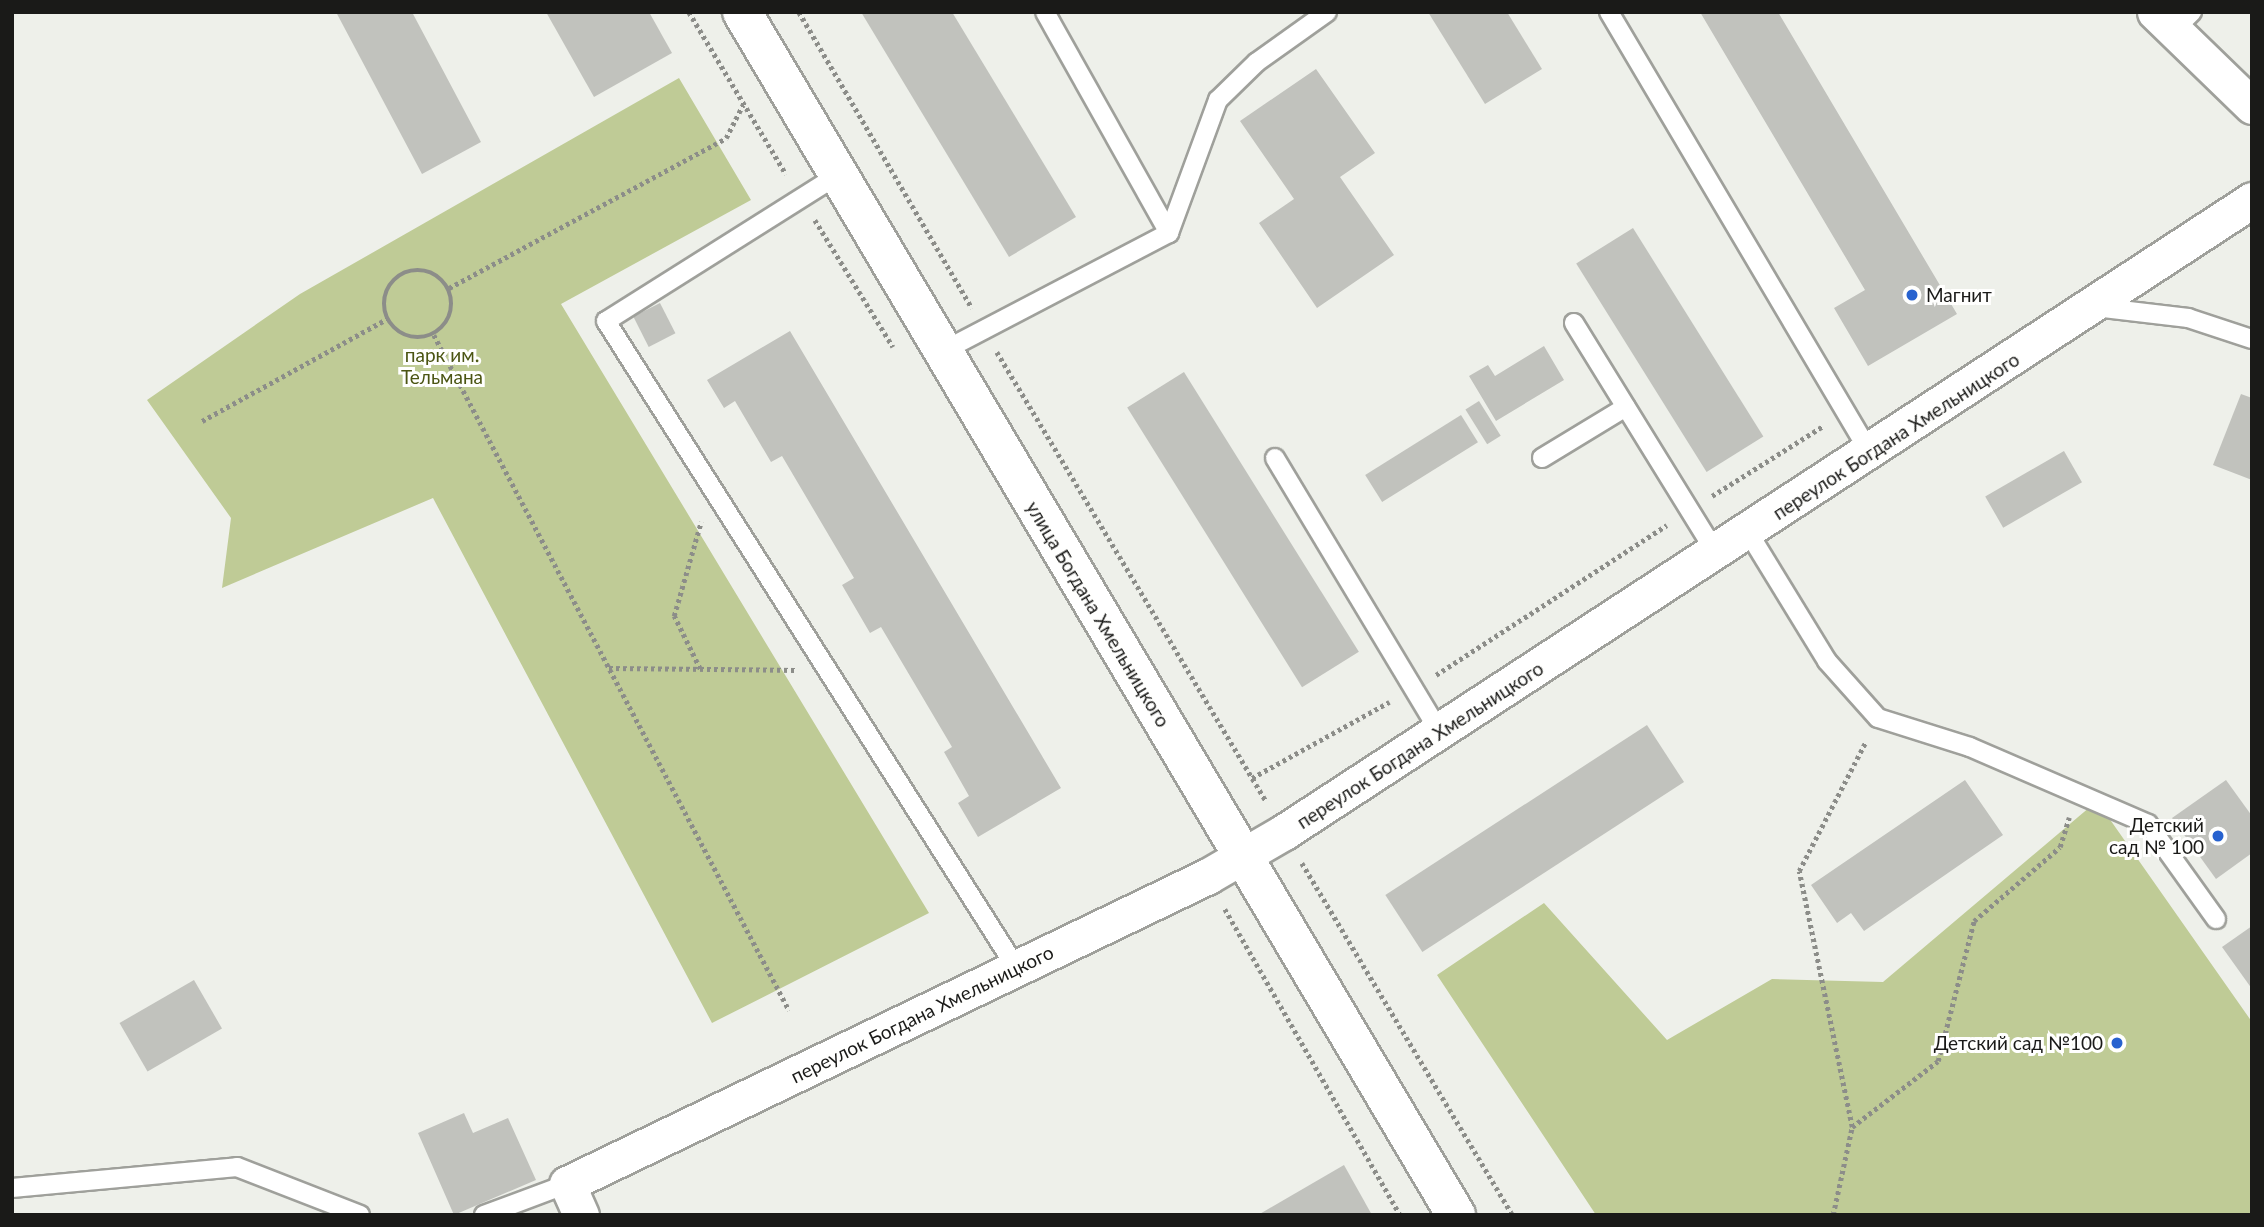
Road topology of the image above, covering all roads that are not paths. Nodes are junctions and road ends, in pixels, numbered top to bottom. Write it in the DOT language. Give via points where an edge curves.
graph roads {
  1 [pos="742,12"];
  2 [pos="1045,12"];
  3 [pos="1327,12"];
  4 [pos="1609,12"];
  5 [pos="2174,19"];
  6 [pos="2252,106"];
  7 [pos="838,175"];
  8 [pos="2252,200"];
  9 [pos="1169,233"];
  10 [pos="2093,307"];
  11 [pos="1574,323"];
  12 [pos="2252,339"];
  13 [pos="943,351"];
  14 [pos="1626,407"];
  15 [pos="1870,453"];
  16 [pos="1275,458"];
  17 [pos="1542,458"];
  18 [pos="1748,532"];
  19 [pos="1716,553"];
  20 [pos="1440,733"];
  21 [pos="1242,856"];
  22 [pos="2216,919"];
  23 [pos="1017,969"];
  24 [pos="12,1188"];
  25 [pos="574,1199"];
  26 [pos="360,1215"];
  27 [pos="484,1215"];
  28 [pos="1456,1215"];
  1 -- 7 [label="main road, улица Богдана Хмельницкого"];
  2 -- 9 [label="lane"];
  3 -- 9 [label="lane" via="1257,62 1218,100"];
  4 -- 15 [label="lane"];
  5 -- 6 [label="street"];
  7 -- 13 [label="main road, улица Богдана Хмельницкого"];
  7 -- 23 [label="lane" via="606,321"];
  8 -- 10 [label="street, переулок Богдана Хмельницкого"];
  9 -- 13 [label="lane"];
  10 -- 12 [label="lane" via="2188,318"];
  10 -- 15 [label="street, переулок Богдана Хмельницкого"];
  11 -- 14 [label="lane"];
  13 -- 21 [label="main road, улица Богдана Хмельницкого"];
  14 -- 17 [label="lane"];
  14 -- 19 [label="lane"];
  15 -- 18 [label="street, переулок Богдана Хмельницкого"];
  16 -- 20 [label="lane"];
  18 -- 19 [label="street, переулок Богдана Хмельницкого"];
  18 -- 22 [label="lane" via="1827,660 1878,718 1970,747 2076,797 2148,824"];
  19 -- 20 [label="street, переулок Богдана Хмельницкого"];
  20 -- 21 [label="street, переулок Богдана Хмельницкого"];
  21 -- 23 [label="street, переулок Богдана Хмельницкого"];
  21 -- 28 [label="main road, улица Богдана Хмельницкого"];
  23 -- 25 [label="street, переулок Богдана Хмельницкого"];
  24 -- 26 [label="lane" via="237,1167"];
  25 -- 27 [label="lane"];
}
